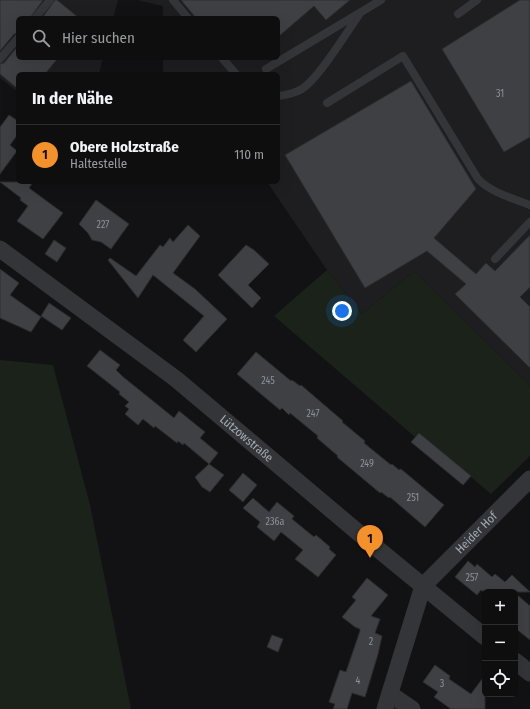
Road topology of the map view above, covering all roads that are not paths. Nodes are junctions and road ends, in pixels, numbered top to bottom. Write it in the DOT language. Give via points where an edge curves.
graph roads {
  1 [pos="50,0"];
  2 [pos="172,0"];
  3 [pos="381,0"];
  4 [pos="477,0"];
  5 [pos="361,12"];
  6 [pos="458,14"];
  7 [pos="36,16"];
  8 [pos="186,16"];
  9 [pos="16,40"];
  10 [pos="0,59"];
  11 [pos="224,60"];
  12 [pos="266,69"];
  13 [pos="234,72"];
  14 [pos="280,96"];
  15 [pos="327,103"];
  16 [pos="530,205"];
  17 [pos="530,222"];
  18 [pos="0,249"];
  19 [pos="495,258"];
  20 [pos="530,479"];
  21 [pos="423,586"];
  22 [pos="482,635"];
  23 [pos="518,664"];
  24 [pos="530,674"];
  25 [pos="388,701"];
  26 [pos="412,709"];
  1 -- 7 [label="lane"];
  2 -- 8 [label="lane"];
  3 -- 5 [label="lane"];
  4 -- 6 [label="lane"];
  5 -- 12 [label="lane"];
  5 -- 14 [label="lane" via="313,80 302,89"];
  9 -- 10 [label="lane"];
  11 -- 13 [label="lane"];
  15 -- 16 [label="lane" via="403,56 478,179 485,186"];
  17 -- 19 [label="lane"];
  18 -- 21 [label="street, Lützowstraße" via="176,379"];
  20 -- 21 [label="street, Heider Hof"];
  21 -- 22 [label="street, Lützowstraße"];
  21 -- 25 [label="street"];
  23 -- 24 [label="street"];
  25 -- 26 [label="street"];
}
